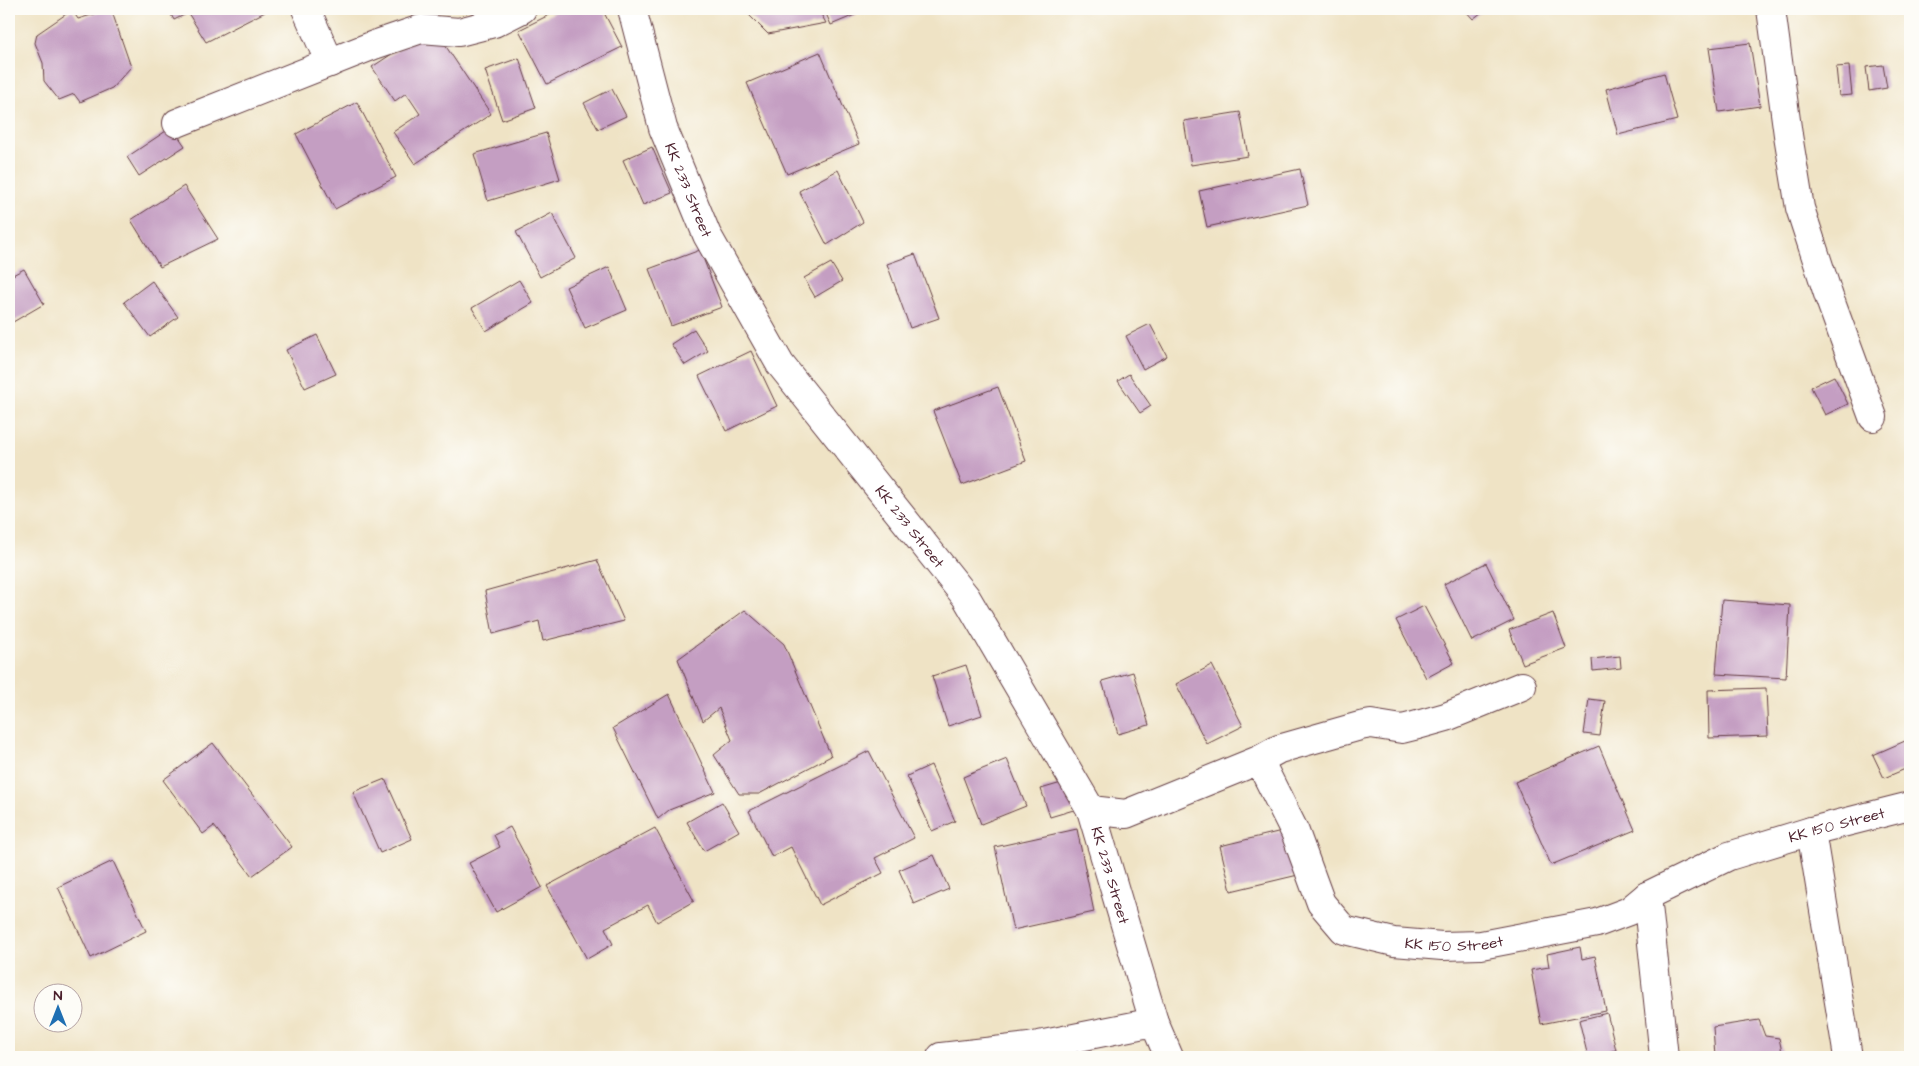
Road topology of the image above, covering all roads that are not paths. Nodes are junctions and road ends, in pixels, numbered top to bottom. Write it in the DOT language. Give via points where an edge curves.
graph roads {
  1 [pos="306,9"];
  2 [pos="522,9"];
  3 [pos="632,9"];
  4 [pos="1770,9"];
  5 [pos="330,63"];
  6 [pos="177,123"];
  7 [pos="1873,417"];
  8 [pos="1522,686"];
  9 [pos="1259,760"];
  10 [pos="1910,806"];
  11 [pos="1091,810"];
  12 [pos="1811,831"];
  13 [pos="1647,896"];
  14 [pos="1154,1022"];
  15 [pos="941,1057"];
  16 [pos="1169,1057"];
  17 [pos="1664,1057"];
  18 [pos="1848,1057"];
  1 -- 5 [label="street"];
  2 -- 5 [label="street" via="494,23 459,32 421,29"];
  3 -- 11 [label="street, KK 233 Street" via="663,128 707,235 780,364 966,596"];
  4 -- 7 [label="street" via="1800,208"];
  5 -- 6 [label="street"];
  8 -- 9 [label="street" via="1446,717 1402,729 1371,724 1360,726 1279,749"];
  9 -- 11 [label="street" via="1126,814"];
  9 -- 13 [label="street, KK 150 Street" via="1295,832 1321,903 1344,930 1394,942 1481,945 1598,923 1629,911"];
  10 -- 12 [label="street, KK 150 Street"];
  11 -- 14 [label="street, KK 233 Street"];
  12 -- 13 [label="street, KK 150 Street" via="1729,856"];
  12 -- 18 [label="street"];
  13 -- 17 [label="street"];
  14 -- 15 [label="street" via="1029,1047"];
  14 -- 16 [label="street, KK 233 Street"];
}
